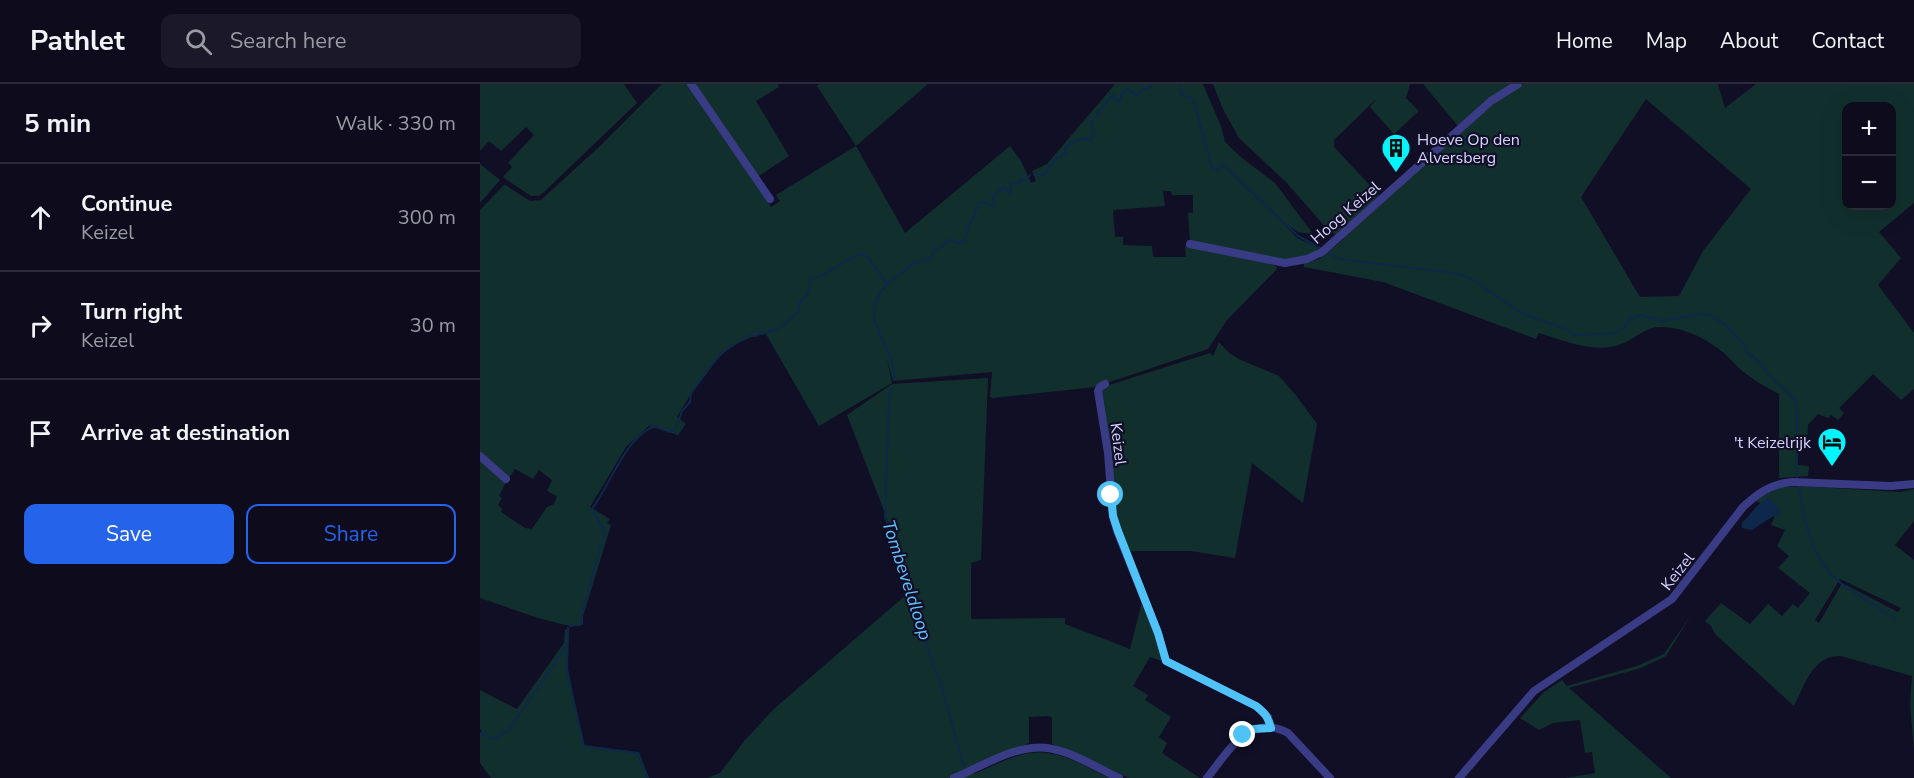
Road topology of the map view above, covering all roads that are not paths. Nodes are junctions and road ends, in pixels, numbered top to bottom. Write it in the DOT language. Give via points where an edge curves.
graph roads {
  1 [pos="691,84"];
  2 [pos="1518,84"];
  3 [pos="770,199"];
  4 [pos="1190,244"];
  5 [pos="1105,384"];
  6 [pos="480,456"];
  7 [pos="506,479"];
  8 [pos="1914,484"];
  9 [pos="1271,728"];
  10 [pos="954,778"];
  11 [pos="1119,778"];
  12 [pos="1207,778"];
  13 [pos="1330,778"];
  14 [pos="1459,778"];
  1 -- 3 [label="street"];
  2 -- 4 [label="street, Hoog Keizel" via="1491,101 1322,252 1284,263"];
  5 -- 9 [label="street, Keizel" via="1098,392 1113,516 1166,661 1256,706 1268,717"];
  6 -- 7 [label="street"];
  8 -- 14 [label="street, Keizel" via="1792,482 1777,484 1754,496 1672,599 1534,691"];
  9 -- 12 [label="street" via="1254,729 1243,735"];
  9 -- 13 [label="street, Keizel" via="1288,734"];
  10 -- 11 [label="street" via="1033,748 1064,753"];
}
